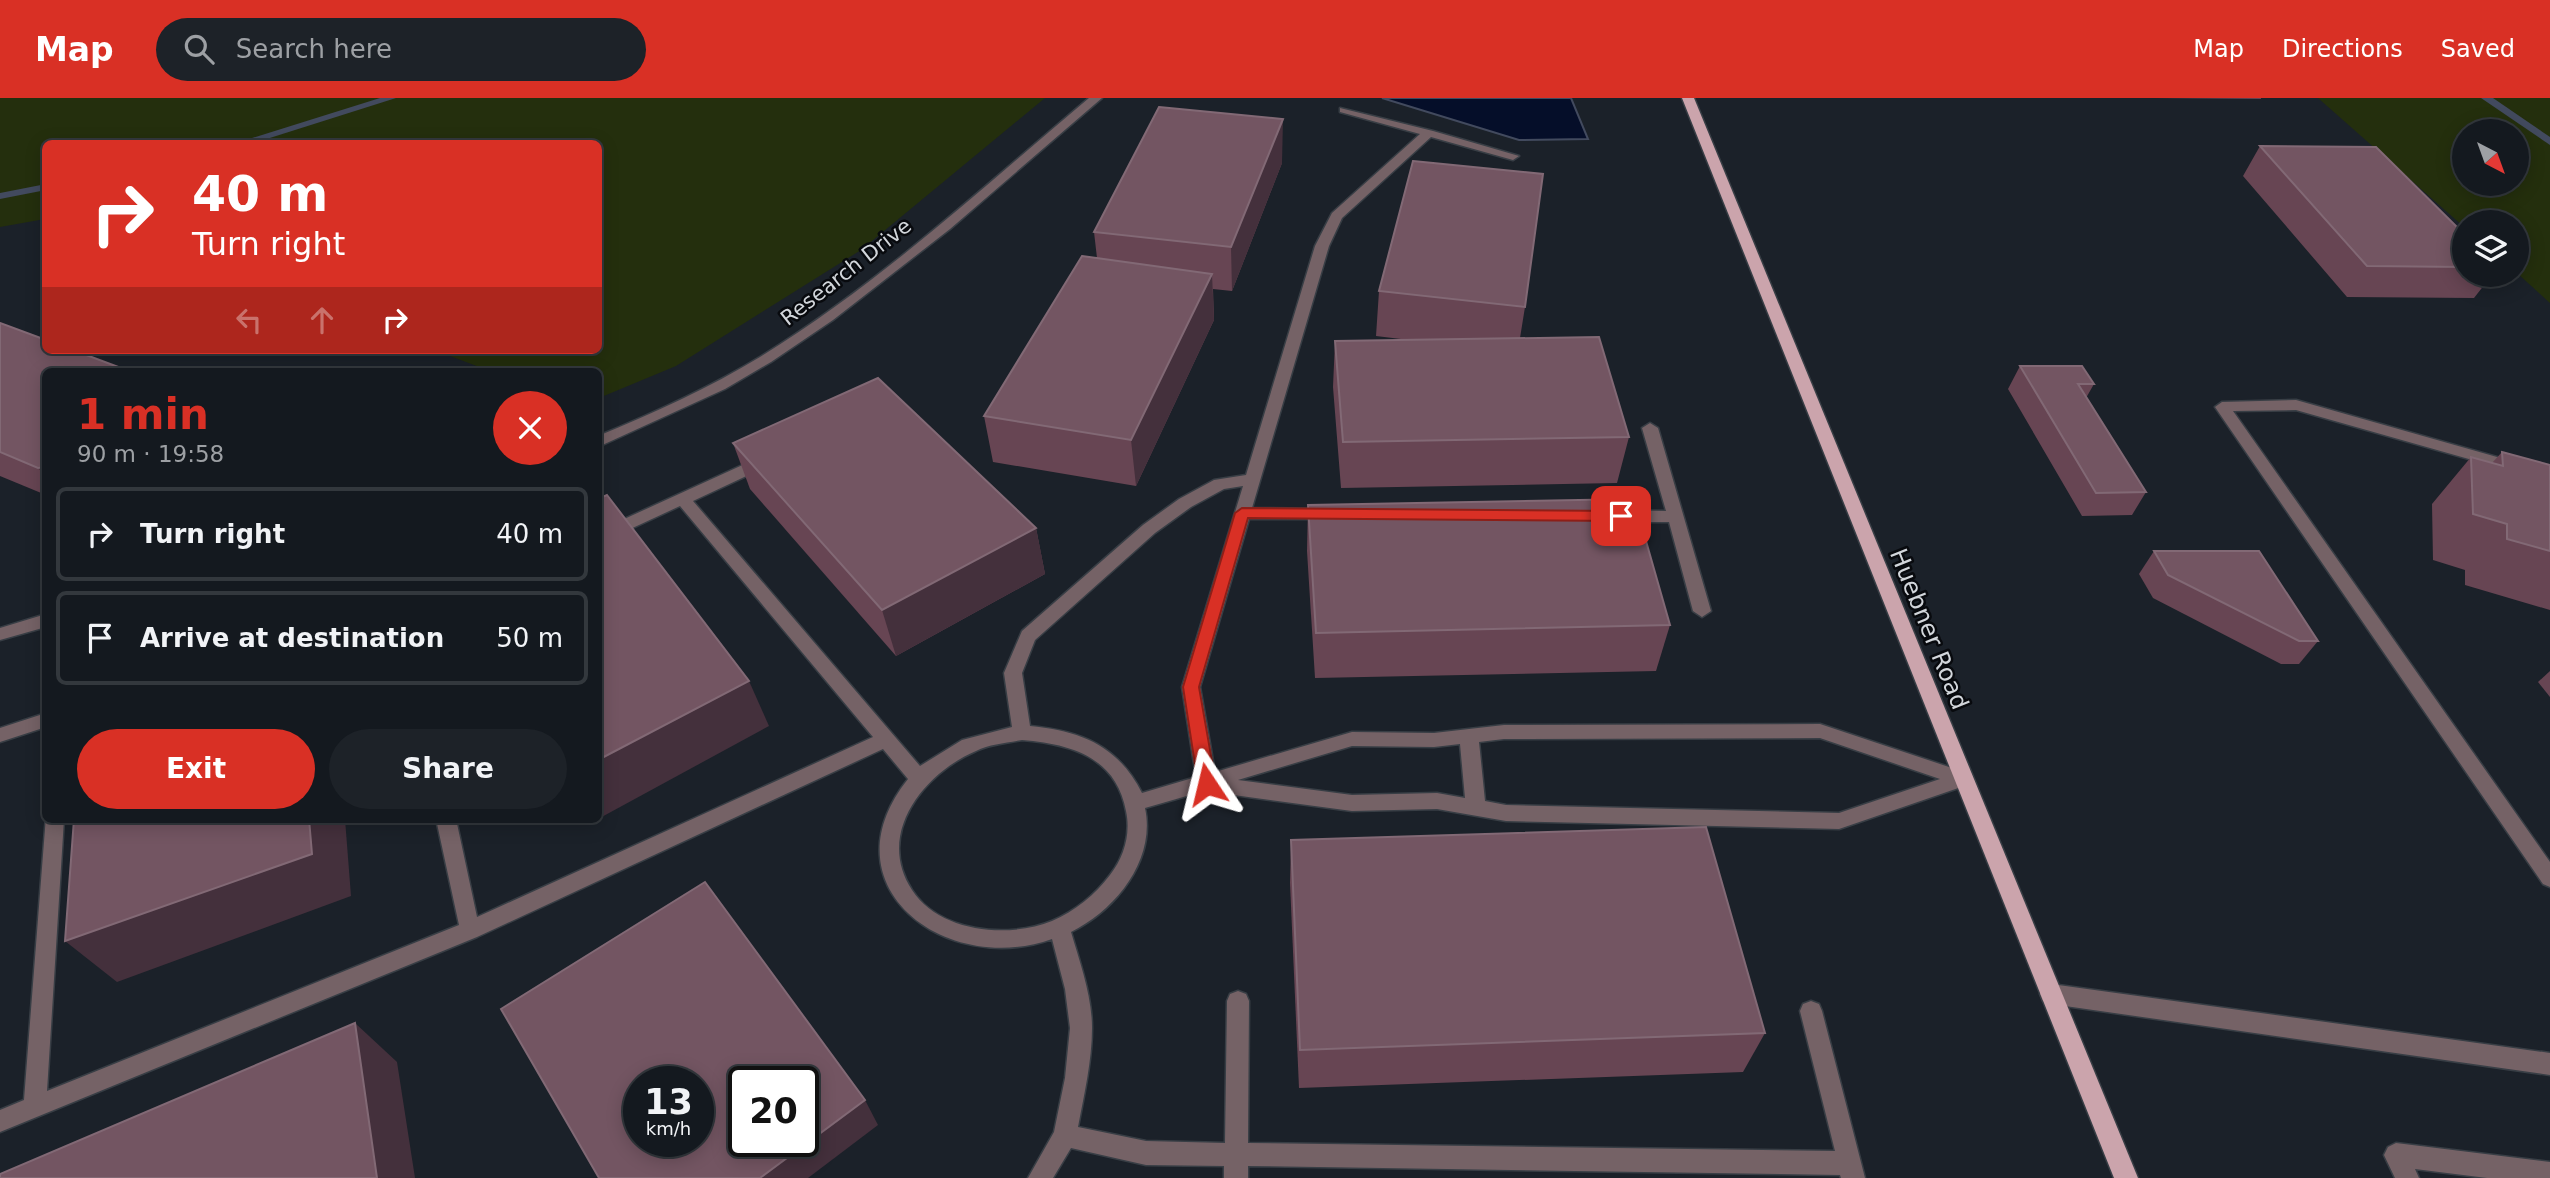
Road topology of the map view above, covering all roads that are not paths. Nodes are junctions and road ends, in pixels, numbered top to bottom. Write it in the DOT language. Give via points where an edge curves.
graph roads {
  1 [pos="1096,98"];
  2 [pos="1688,98"];
  3 [pos="1344,110"];
  4 [pos="1429,133"];
  5 [pos="1513,156"];
  6 [pos="1650,428"];
  7 [pos="602,440"];
  8 [pos="782,453"];
  9 [pos="2550,477"];
  10 [pos="1253,479"];
  11 [pos="683,499"];
  12 [pos="1242,513"];
  13 [pos="1354,514"];
  14 [pos="1605,516"];
  15 [pos="1675,517"];
  16 [pos="602,536"];
  17 [pos="1702,611"];
  18 [pos="42,621"];
  19 [pos="0,634"];
  20 [pos="42,721"];
  21 [pos="1022,733"];
  22 [pos="0,735"];
  23 [pos="1469,736"];
  24 [pos="886,739"];
  25 [pos="919,779"];
  26 [pos="1964,779"];
  27 [pos="1207,784"];
  28 [pos="1136,803"];
  29 [pos="1476,808"];
  30 [pos="54,823"];
  31 [pos="447,823"];
  32 [pos="2550,878"];
  33 [pos="1059,928"];
  34 [pos="470,930"];
  35 [pos="2051,994"];
  36 [pos="1238,1002"];
  37 [pos="1811,1011"];
  38 [pos="2550,1064"];
  39 [pos="35,1107"];
  40 [pos="0,1121"];
  41 [pos="1065,1135"];
  42 [pos="1236,1154"];
  43 [pos="1851,1171"];
  44 [pos="2550,1174"];
  45 [pos="1040,1178"];
  46 [pos="1236,1178"];
  47 [pos="2126,1178"];
  48 [pos="2407,1178"];
  1 -- 7 [label="street, Research Drive" via="875,282 788,346 720,385"];
  2 -- 26 [label="main road, Huebner Road"];
  3 -- 4 [label="street"];
  4 -- 5 [label="street"];
  4 -- 10 [label="street" via="1336,216 1322,246"];
  6 -- 15 [label="street"];
  8 -- 11 [label="street"];
  9 -- 32 [label="street" via="2296,405 2222,407"];
  10 -- 12 [label="street"];
  10 -- 21 [label="street" via="1220,484 1185,503 1028,636 1013,673"];
  11 -- 16 [label="street"];
  11 -- 24 [label="street"];
  12 -- 13 [label="street"];
  12 -- 27 [label="street" via="1191,687"];
  14 -- 15 [label="street"];
  15 -- 17 [label="street"];
  18 -- 19 [label="street"];
  20 -- 22 [label="street"];
  21 -- 25 [label="street" via="989,738 959,750"];
  21 -- 28 [label="street" via="1054,734 1098,752 1126,778"];
  23 -- 26 [label="street" via="1504,732 1820,731"];
  23 -- 27 [label="street" via="1352,739"];
  23 -- 29 [label="street"];
  24 -- 25 [label="street"];
  24 -- 34 [label="street"];
  25 -- 33 [label="street" via="894,816 887,845 891,873 904,898 925,919 954,934 988,940 1024,938"];
  26 -- 29 [label="street" via="1839,821 1506,813"];
  26 -- 35 [label="main road, Huebner Road"];
  27 -- 28 [label="street"];
  27 -- 29 [label="street" via="1352,803 1437,801"];
  28 -- 33 [label="street" via="1139,830 1131,859 1115,886"];
  30 -- 39 [label="street"];
  31 -- 34 [label="street"];
  33 -- 41 [label="street" via="1081,1028"];
  34 -- 39 [label="street"];
  35 -- 38 [label="street"];
  35 -- 47 [label="main road, Huebner Road"];
  36 -- 42 [label="street"];
  37 -- 43 [label="street"];
  39 -- 40 [label="street"];
  41 -- 42 [label="street" via="1146,1153"];
  41 -- 45 [label="street"];
  42 -- 43 [label="street"];
  42 -- 46 [label="street"];
  44 -- 48 [label="street" via="2396,1155"];
}
